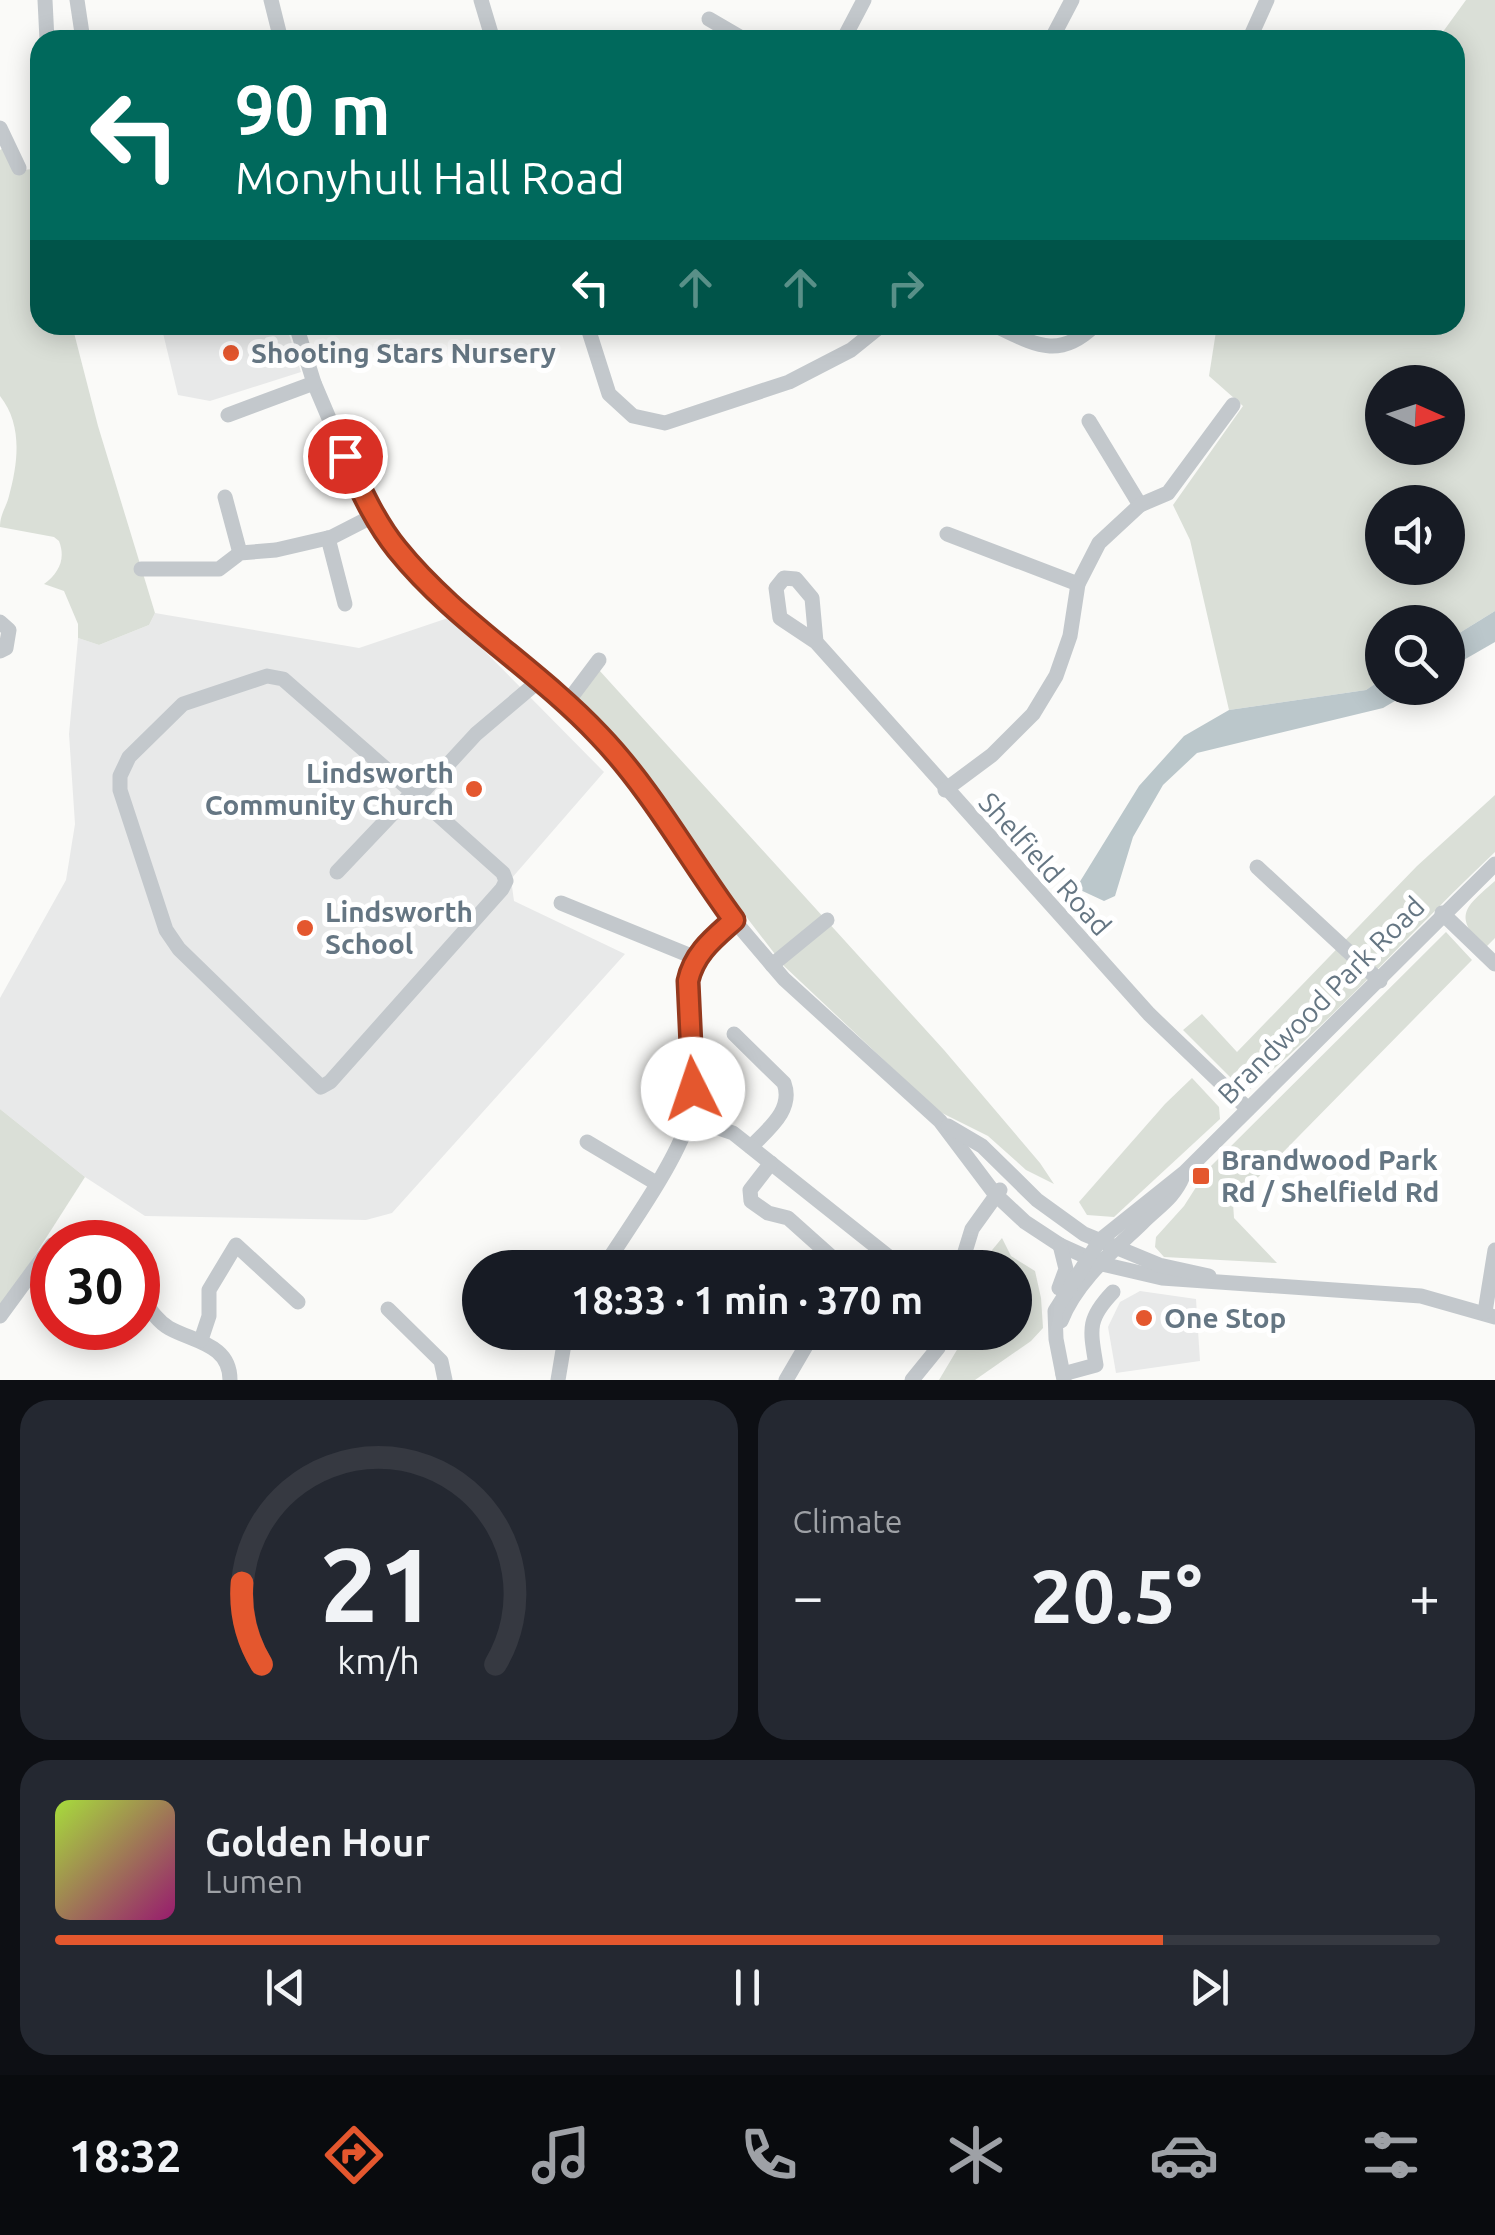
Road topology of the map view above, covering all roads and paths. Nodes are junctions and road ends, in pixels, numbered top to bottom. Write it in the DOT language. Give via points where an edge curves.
graph roads {
  1 [pos="46,0"];
  2 [pos="77,0"];
  3 [pos="272,0"];
  4 [pos="480,0"];
  5 [pos="864,0"];
  6 [pos="1072,0"];
  7 [pos="1268,0"];
  8 [pos="709,19"];
  9 [pos="47,30"];
  10 [pos="82,30"];
  11 [pos="279,30"];
  12 [pos="490,30"];
  13 [pos="728,30"];
  14 [pos="848,30"];
  15 [pos="1056,30"];
  16 [pos="1254,30"];
  17 [pos="0,128"];
  18 [pos="19,168"];
  19 [pos="299,335"];
  20 [pos="591,335"];
  21 [pos="870,335"];
  22 [pos="1015,335"];
  23 [pos="1083,335"];
  24 [pos="314,383"];
  25 [pos="1233,405"];
  26 [pos="228,416"];
  27 [pos="1090,421"];
  28 [pos="225,497"];
  29 [pos="1140,505"];
  30 [pos="375,515"];
  31 [pos="947,534"];
  32 [pos="328,538"];
  33 [pos="240,552"];
  34 [pos="141,569"];
  35 [pos="1078,584"];
  36 [pos="345,604"];
  37 [pos="0,622"];
  38 [pos="816,642"];
  39 [pos="0,651"];
  40 [pos="600,660"];
  41 [pos="541,679"];
  42 [pos="566,704"];
  43 [pos="945,790"];
  44 [pos="415,794"];
  45 [pos="1495,864"];
  46 [pos="1258,867"];
  47 [pos="336,872"];
  48 [pos="561,903"];
  49 [pos="1442,913"];
  50 [pos="734,920"];
  51 [pos="827,920"];
  52 [pos="696,958"];
  53 [pos="772,964"];
  54 [pos="1495,964"];
  55 [pos="1380,981"];
  56 [pos="734,1034"];
  57 [pos="1248,1110"];
  58 [pos="690,1118"];
  59 [pos="940,1121"];
  60 [pos="587,1142"];
  61 [pos="751,1147"];
  62 [pos="771,1163"];
  63 [pos="1185,1172"];
  64 [pos="1015,1179"];
  65 [pos="656,1182"];
  66 [pos="994,1194"];
  67 [pos="1100,1240"];
  68 [pos="1060,1244"];
  69 [pos="614,1250"];
  70 [pos="824,1250"];
  71 [pos="880,1250"];
  72 [pos="966,1250"];
  73 [pos="1495,1250"];
  74 [pos="1105,1256"];
  75 [pos="30,1276"];
  76 [pos="1222,1280"];
  77 [pos="1112,1292"];
  78 [pos="298,1302"];
  79 [pos="388,1309"];
  80 [pos="1056,1311"];
  81 [pos="1490,1314"];
  82 [pos="0,1316"];
  83 [pos="160,1319"];
  84 [pos="201,1340"];
  85 [pos="1056,1340"];
  86 [pos="563,1350"];
  87 [pos="804,1350"];
  88 [pos="936,1350"];
  89 [pos="1064,1377"];
  90 [pos="230,1380"];
  91 [pos="445,1380"];
  92 [pos="558,1380"];
  93 [pos="786,1380"];
  94 [pos="912,1380"];
  1 -- 9 [label="street"];
  2 -- 10 [label="street"];
  3 -- 11 [label="street"];
  4 -- 12 [label="street"];
  5 -- 14 [label="street"];
  6 -- 15 [label="street"];
  7 -- 16 [label="street"];
  8 -- 13 [label="street"];
  17 -- 18 [label="street"];
  19 -- 24 [label="street"];
  20 -- 21 [label="street" via="609,394 633,416 665,424 804,375"];
  22 -- 23 [label="street" via="1040,347"];
  24 -- 26 [label="street"];
  24 -- 30 [label="street"];
  25 -- 29 [label="street" via="1168,494"];
  27 -- 29 [label="street"];
  28 -- 33 [label="street"];
  29 -- 35 [label="street" via="1099,543"];
  30 -- 32 [label="street"];
  30 -- 41 [label="street" via="409,564"];
  31 -- 35 [label="street"];
  32 -- 33 [label="street"];
  32 -- 36 [label="street"];
  33 -- 34 [label="street" via="219,569"];
  35 -- 43 [label="street" via="1070,636 1033,714"];
  37 -- 39 [label="street" via="9,630"];
  38 -- 43 [label="street, Shelfield Road"];
  40 -- 42 [label="street"];
  41 -- 42 [label="street"];
  41 -- 44 [label="street"];
  42 -- 50 [label="street" via="620,758"];
  43 -- 57 [label="street, Shelfield Road" via="1149,1014"];
  44 -- 44 [label="street" via="506,881 321,1087 166,930 120,776 129,757 183,704 267,676 283,679"];
  44 -- 47 [label="street"];
  45 -- 49 [label="street, Brandwood Park Road"];
  46 -- 55 [label="street"];
  48 -- 52 [label="street"];
  49 -- 54 [label="street"];
  49 -- 55 [label="street, Brandwood Park Road"];
  50 -- 52 [label="street"];
  50 -- 53 [label="street"];
  51 -- 53 [label="street"];
  52 -- 58 [label="street" via="688,981"];
  53 -- 59 [label="street"];
  55 -- 57 [label="street, Brandwood Park Road"];
  56 -- 61 [label="street" via="787,1090 780,1116"];
  57 -- 63 [label="street, Brandwood Park Road"];
  58 -- 61 [label="street"];
  58 -- 65 [label="street"];
  59 -- 64 [label="street" via="982,1146"];
  59 -- 66 [label="street"];
  60 -- 65 [label="street"];
  61 -- 62 [label="street"];
  62 -- 70 [label="street" via="750,1190 751,1200 768,1214 788,1218"];
  62 -- 71 [label="street"];
  63 -- 67 [label="street, Brandwood Park Road"];
  63 -- 74 [label="street, Brandwood Park Road" via="1176,1194"];
  64 -- 66 [label="street"];
  64 -- 67 [label="street" via="1062,1220"];
  65 -- 69 [label="street"];
  66 -- 68 [label="street"];
  66 -- 72 [label="street"];
  67 -- 74 [label="street"];
  68 -- 74 [label="street"];
  68 -- 80 [label="street" via="1066,1269"];
  73 -- 81 [label="street"];
  74 -- 76 [label="street"];
  74 -- 76 [label="street" via="1162,1278"];
  74 -- 80 [label="street"];
  74 -- 85 [label="street" via="1063,1315"];
  75 -- 82 [label="street"];
  76 -- 81 [label="street" via="1421,1296"];
  77 -- 89 [label="street" via="1094,1311 1096,1365"];
  78 -- 84 [label="street" via="236,1244 209,1290"];
  79 -- 91 [label="street" via="442,1361"];
  80 -- 85 [label="street"];
  83 -- 84 [label="street"];
  84 -- 90 [label="street" via="228,1361"];
  85 -- 89 [label="street"];
  86 -- 92 [label="street"];
  87 -- 93 [label="street"];
  88 -- 94 [label="street"];
}
